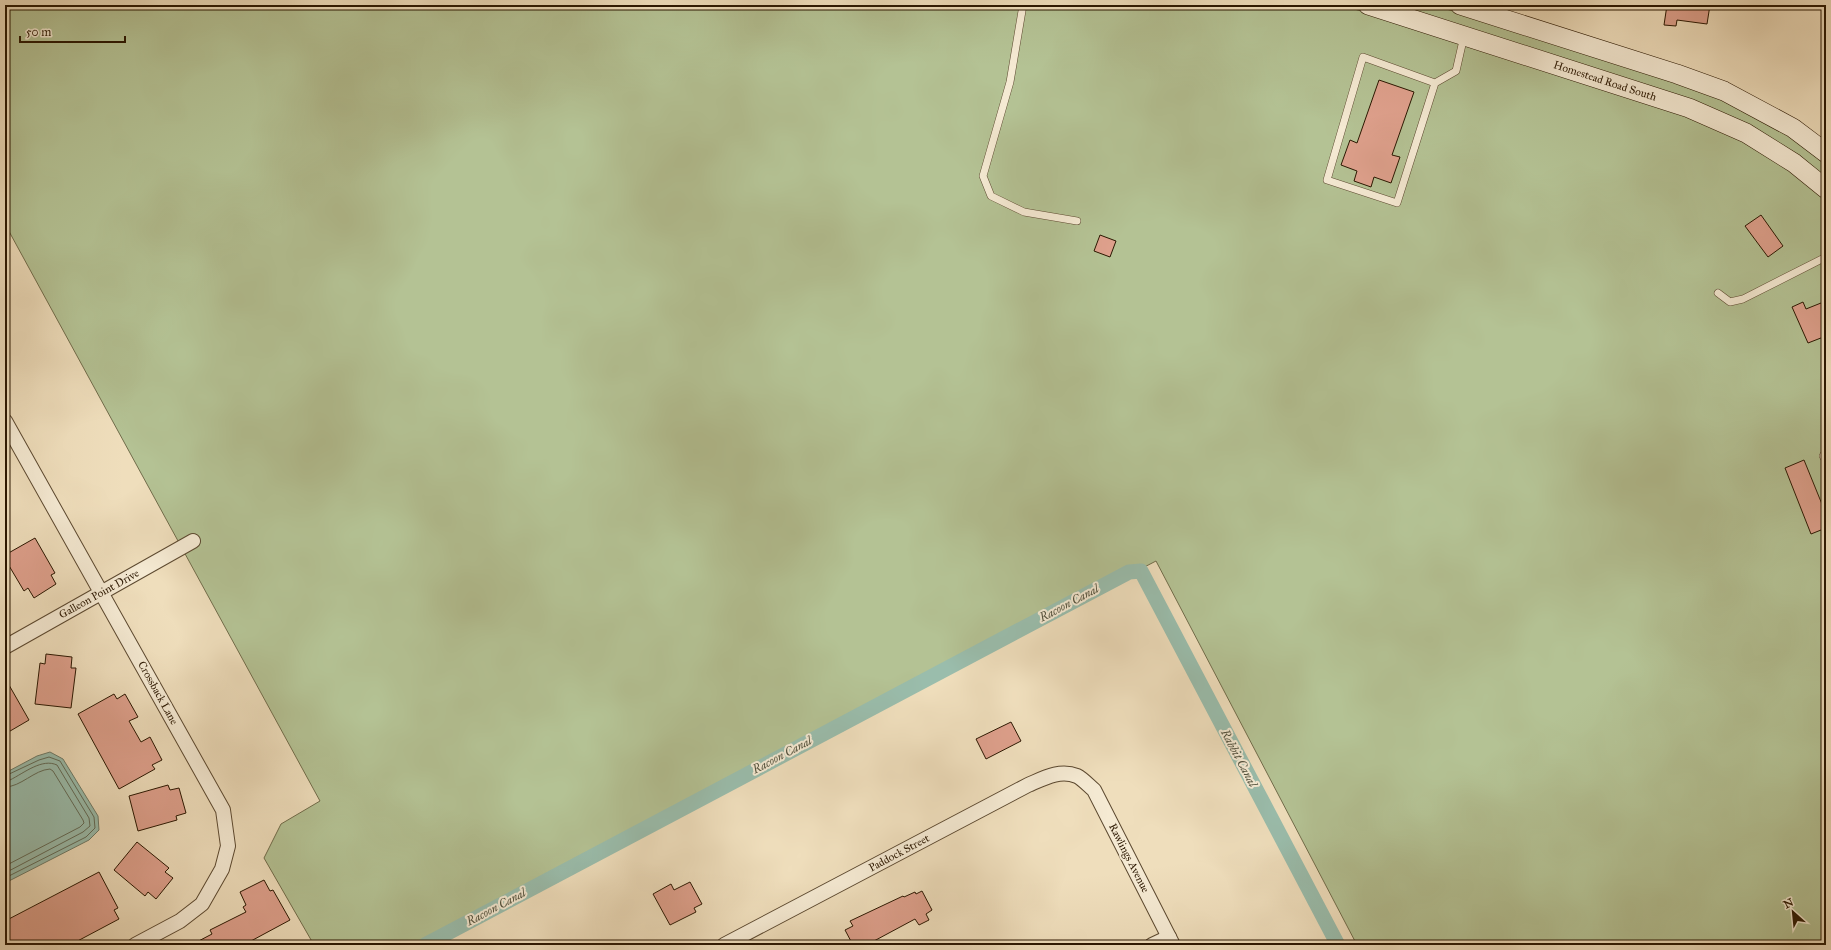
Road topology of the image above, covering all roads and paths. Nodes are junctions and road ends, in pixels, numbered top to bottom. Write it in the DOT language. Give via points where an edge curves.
graph roads {
  1 [pos="1022,5"];
  2 [pos="1368,5"];
  3 [pos="1460,5"];
  4 [pos="1464,36"];
  5 [pos="1435,83"];
  6 [pos="1826,153"];
  7 [pos="1826,189"];
  8 [pos="1077,221"];
  9 [pos="1826,257"];
  10 [pos="1718,293"];
  11 [pos="5,421"];
  12 [pos="1826,451"];
  13 [pos="1826,462"];
  14 [pos="193,541"];
  15 [pos="102,593"];
  16 [pos="5,647"];
  17 [pos="1078,776"];
  18 [pos="1171,941"];
  19 [pos="135,945"];
  20 [pos="724,945"];
  21 [pos="1152,945"];
  1 -- 8 [label="lane" via="1010,82 983,176 991,196 1024,212"];
  2 -- 4 [label="main road, Homestead Road South"];
  3 -- 6 [label="main road" via="1724,91 1793,128"];
  4 -- 5 [label="lane" via="1456,71"];
  4 -- 7 [label="main road, Homestead Road South" via="1689,108 1716,119 1746,133 1794,163"];
  5 -- 5 [label="lane" via="1397,203 1327,180 1363,57"];
  9 -- 10 [label="lane" via="1742,299 1730,302"];
  11 -- 15 [label="street, Crossback Lane"];
  12 -- 13 [label="lane" via="1823,456"];
  14 -- 15 [label="street, Galleon Point Drive"];
  15 -- 16 [label="street, Galleon Point Drive"];
  15 -- 19 [label="street, Crossback Lane" via="223,810 228,846 222,869 202,904 180,921"];
  17 -- 18 [label="street, Rawlings Avenue" via="1094,790"];
  17 -- 20 [label="street, Paddock Street" via="1063,772 1046,776"];
  18 -- 21 [label="street"];
}
